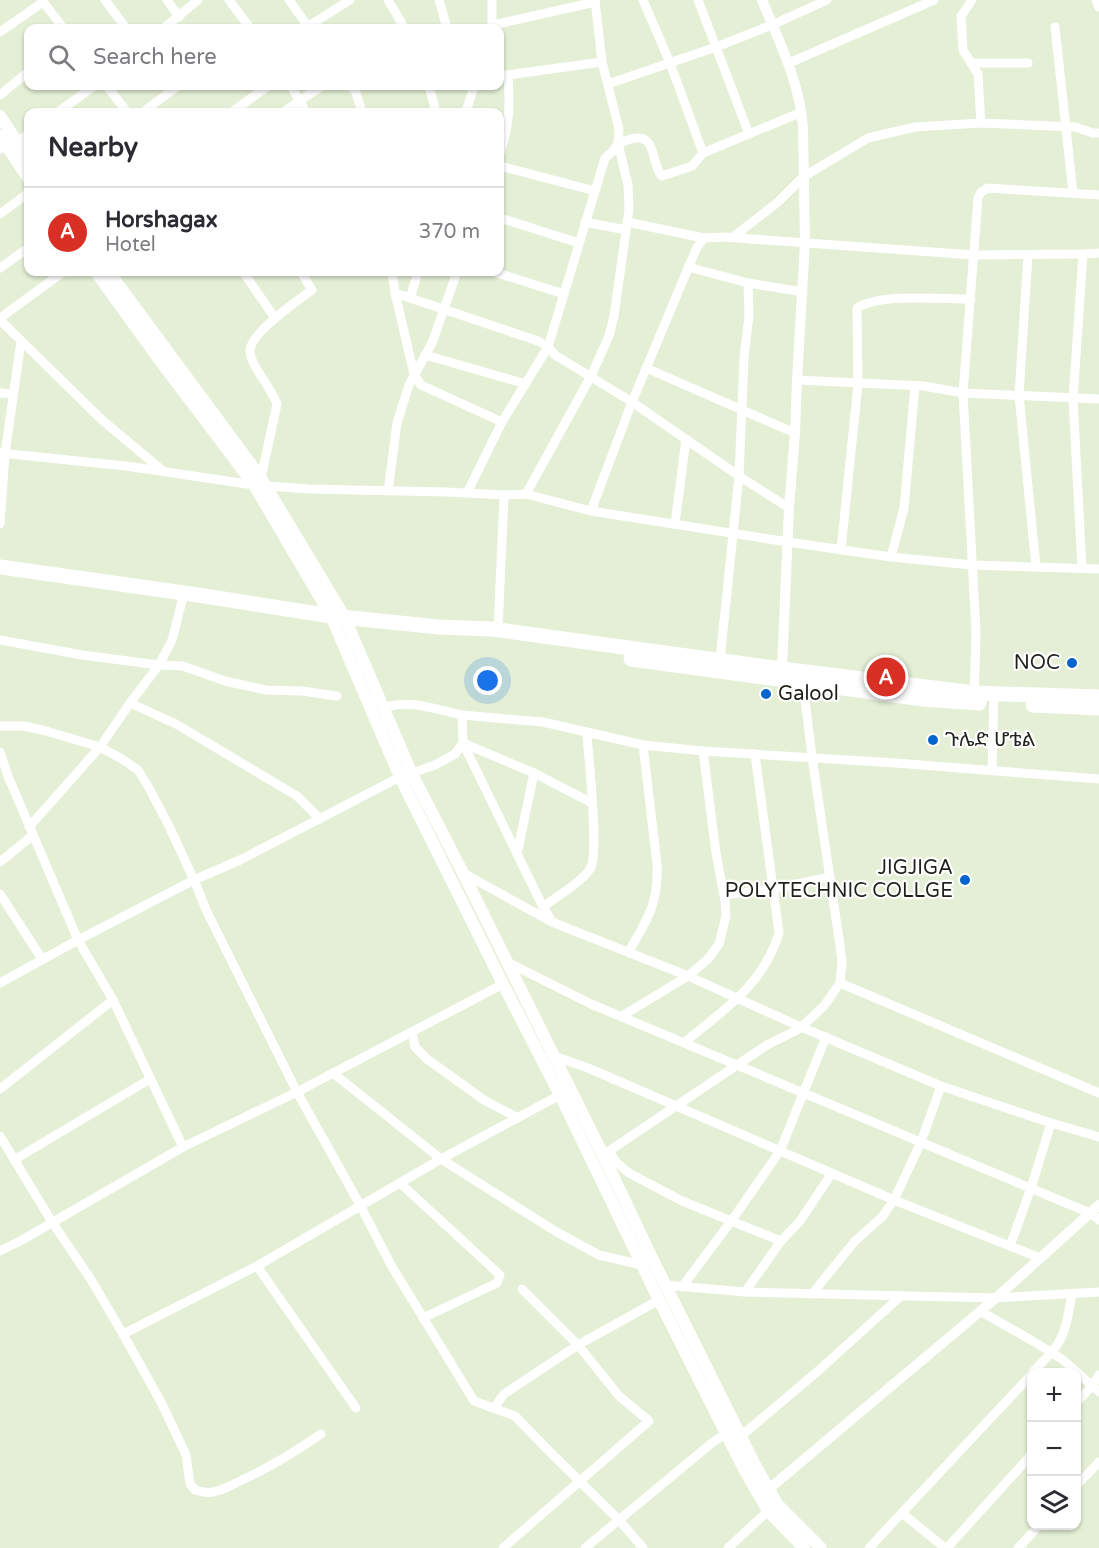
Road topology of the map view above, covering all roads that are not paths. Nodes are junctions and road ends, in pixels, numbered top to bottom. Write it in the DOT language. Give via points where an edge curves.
graph roads {
  1 [pos="105,0"];
  2 [pos="167,0"];
  3 [pos="198,0"];
  4 [pos="229,0"];
  5 [pos="289,0"];
  6 [pos="350,0"];
  7 [pos="388,0"];
  8 [pos="439,0"];
  9 [pos="492,0"];
  10 [pos="644,0"];
  11 [pos="698,0"];
  12 [pos="762,0"];
  13 [pos="827,0"];
  14 [pos="934,0"];
  15 [pos="972,0"];
  16 [pos="1096,0"];
  17 [pos="43,1"];
  18 [pos="595,1"];
  19 [pos="1099,7"];
  20 [pos="179,17"];
  21 [pos="60,24"];
  22 [pos="123,24"];
  23 [pos="169,24"];
  24 [pos="247,24"];
  25 [pos="305,24"];
  26 [pos="314,24"];
  27 [pos="402,24"];
  28 [pos="446,24"];
  29 [pos="492,24"];
  30 [pos="504,24"];
  31 [pos="772,25"];
  32 [pos="1055,27"];
  33 [pos="0,32"];
  34 [pos="716,47"];
  35 [pos="602,62"];
  36 [pos="670,63"];
  37 [pos="789,63"];
  38 [pos="971,63"];
  39 [pos="1028,63"];
  40 [pos="24,75"];
  41 [pos="504,75"];
  42 [pos="608,84"];
  43 [pos="88,90"];
  44 [pos="110,90"];
  45 [pos="173,90"];
  46 [pos="262,90"];
  47 [pos="294,90"];
  48 [pos="316,90"];
  49 [pos="354,90"];
  50 [pos="430,90"];
  51 [pos="473,90"];
  52 [pos="0,95"];
  53 [pos="300,100"];
  54 [pos="64,108"];
  55 [pos="124,108"];
  56 [pos="148,108"];
  57 [pos="238,108"];
  58 [pos="289,108"];
  59 [pos="304,108"];
  60 [pos="361,108"];
  61 [pos="435,108"];
  62 [pos="467,108"];
  63 [pos="802,112"];
  64 [pos="0,116"];
  65 [pos="981,123"];
  66 [pos="1065,127"];
  67 [pos="1099,133"];
  68 [pos="749,134"];
  69 [pos="11,141"];
  70 [pos="504,141"];
  71 [pos="618,143"];
  72 [pos="703,153"];
  73 [pos="24,154"];
  74 [pos="504,167"];
  75 [pos="24,169"];
  76 [pos="803,177"];
  77 [pos="595,191"];
  78 [pos="1073,193"];
  79 [pos="1099,195"];
  80 [pos="24,196"];
  81 [pos="0,214"];
  82 [pos="504,219"];
  83 [pos="585,222"];
  84 [pos="627,226"];
  85 [pos="733,237"];
  86 [pos="704,238"];
  87 [pos="579,243"];
  88 [pos="805,243"];
  89 [pos="24,251"];
  90 [pos="1099,253"];
  91 [pos="1083,254"];
  92 [pos="974,255"];
  93 [pos="1028,255"];
  94 [pos="688,267"];
  95 [pos="0,268"];
  96 [pos="504,275"];
  97 [pos="58,276"];
  98 [pos="99,276"];
  99 [pos="112,276"];
  100 [pos="246,276"];
  101 [pos="304,276"];
  102 [pos="393,276"];
  103 [pos="417,276"];
  104 [pos="456,276"];
  105 [pos="748,283"];
  106 [pos="802,292"];
  107 [pos="395,293"];
  108 [pos="564,294"];
  109 [pos="410,298"];
  110 [pos="971,299"];
  111 [pos="444,309"];
  112 [pos="275,318"];
  113 [pos="1,322"];
  114 [pos="21,341"];
  115 [pos="548,347"];
  116 [pos="425,356"];
  117 [pos="646,368"];
  118 [pos="414,374"];
  119 [pos="591,376"];
  120 [pos="797,380"];
  121 [pos="526,384"];
  122 [pos="858,384"];
  123 [pos="915,386"];
  124 [pos="0,393"];
  125 [pos="963,393"];
  126 [pos="13,394"];
  127 [pos="1019,395"];
  128 [pos="1073,399"];
  129 [pos="1099,399"];
  130 [pos="632,402"];
  131 [pos="741,410"];
  132 [pos="502,422"];
  133 [pos="795,433"];
  134 [pos="686,439"];
  135 [pos="2,453"];
  136 [pos="164,471"];
  137 [pos="739,476"];
  138 [pos="260,483"];
  139 [pos="388,491"];
  140 [pos="467,493"];
  141 [pos="526,494"];
  142 [pos="504,495"];
  143 [pos="789,508"];
  144 [pos="591,511"];
  145 [pos="0,524"];
  146 [pos="675,524"];
  147 [pos="734,534"];
  148 [pos="788,542"];
  149 [pos="841,550"];
  150 [pos="891,557"];
  151 [pos="972,565"];
  152 [pos="0,567"];
  153 [pos="1036,567"];
  154 [pos="1082,568"];
  155 [pos="1099,569"];
  156 [pos="184,593"];
  157 [pos="338,616"];
  158 [pos="439,627"];
  159 [pos="498,630"];
  160 [pos="0,640"];
  161 [pos="720,660"];
  162 [pos="159,665"];
  163 [pos="782,669"];
  164 [pos="803,683"];
  165 [pos="337,696"];
  166 [pos="1099,697"];
  167 [pos="974,698"];
  168 [pos="994,699"];
  169 [pos="130,703"];
  170 [pos="384,708"];
  171 [pos="1099,708"];
  172 [pos="462,715"];
  173 [pos="0,726"];
  174 [pos="587,733"];
  175 [pos="463,743"];
  176 [pos="642,745"];
  177 [pos="100,747"];
  178 [pos="703,751"];
  179 [pos="0,753"];
  180 [pos="755,754"];
  181 [pos="812,758"];
  182 [pos="992,770"];
  183 [pos="534,773"];
  184 [pos="406,774"];
  185 [pos="1099,779"];
  186 [pos="592,802"];
  187 [pos="320,819"];
  188 [pos="31,831"];
  189 [pos="517,854"];
  190 [pos="0,862"];
  191 [pos="463,873"];
  192 [pos="830,878"];
  193 [pos="194,880"];
  194 [pos="774,889"];
  195 [pos="0,894"];
  196 [pos="724,895"];
  197 [pos="543,907"];
  198 [pos="552,921"];
  199 [pos="78,940"];
  200 [pos="629,951"];
  201 [pos="42,959"];
  202 [pos="507,962"];
  203 [pos="688,976"];
  204 [pos="840,982"];
  205 [pos="0,983"];
  206 [pos="503,984"];
  207 [pos="738,999"];
  208 [pos="113,1000"];
  209 [pos="622,1016"];
  210 [pos="801,1027"];
  211 [pos="412,1032"];
  212 [pos="826,1037"];
  213 [pos="684,1042"];
  214 [pos="554,1056"];
  215 [pos="736,1066"];
  216 [pos="333,1073"];
  217 [pos="150,1079"];
  218 [pos="941,1086"];
  219 [pos="0,1089"];
  220 [pos="297,1092"];
  221 [pos="803,1094"];
  222 [pos="1099,1094"];
  223 [pos="560,1095"];
  224 [pos="678,1106"];
  225 [pos="518,1118"];
  226 [pos="1051,1123"];
  227 [pos="0,1136"];
  228 [pos="1099,1137"];
  229 [pos="921,1142"];
  230 [pos="183,1148"];
  231 [pos="780,1150"];
  232 [pos="606,1153"];
  233 [pos="441,1159"];
  234 [pos="14,1160"];
  235 [pos="832,1173"];
  236 [pos="400,1183"];
  237 [pos="1031,1188"];
  238 [pos="894,1200"];
  239 [pos="360,1205"];
  240 [pos="1099,1205"];
  241 [pos="1095,1217"];
  242 [pos="732,1220"];
  243 [pos="52,1222"];
  244 [pos="781,1241"];
  245 [pos="1010,1246"];
  246 [pos="0,1251"];
  247 [pos="1040,1258"];
  248 [pos="642,1265"];
  249 [pos="257,1266"];
  250 [pos="666,1285"];
  251 [pos="682,1287"];
  252 [pos="522,1288"];
  253 [pos="746,1292"];
  254 [pos="1099,1292"];
  255 [pos="1072,1293"];
  256 [pos="812,1294"];
  257 [pos="901,1296"];
  258 [pos="996,1298"];
  259 [pos="659,1300"];
  260 [pos="980,1311"];
  261 [pos="423,1318"];
  262 [pos="123,1334"];
  263 [pos="578,1345"];
  264 [pos="1052,1352"];
  265 [pos="1037,1368"];
  266 [pos="1099,1375"];
  267 [pos="1027,1378"];
  268 [pos="1096,1389"];
  269 [pos="1081,1400"];
  270 [pos="356,1408"];
  271 [pos="494,1408"];
  272 [pos="727,1433"];
  273 [pos="321,1434"];
  274 [pos="741,1436"];
  275 [pos="1027,1459"];
  276 [pos="1099,1462"];
  277 [pos="580,1481"];
  278 [pos="1081,1482"];
  279 [pos="764,1493"];
  280 [pos="768,1511"];
  281 [pos="902,1513"];
  282 [pos="619,1520"];
  283 [pos="1035,1530"];
  284 [pos="1020,1547"];
  285 [pos="503,1548"];
  286 [pos="585,1548"];
  287 [pos="643,1548"];
  288 [pos="728,1548"];
  289 [pos="804,1548"];
  290 [pos="821,1548"];
  291 [pos="869,1548"];
  292 [pos="946,1548"];
  1 -- 22 [label="street"];
  2 -- 20 [label="street"];
  3 -- 20 [label="street"];
  4 -- 24 [label="street"];
  5 -- 25 [label="street"];
  6 -- 26 [label="street"];
  7 -- 27 [label="street"];
  8 -- 28 [label="street"];
  9 -- 29 [label="street"];
  10 -- 36 [label="street"];
  11 -- 34 [label="street"];
  12 -- 31 [label="street"];
  13 -- 31 [label="street"];
  14 -- 37 [label="street"];
  15 -- 38 [label="street" via="961,16 963,50"];
  16 -- 19 [label="street"];
  17 -- 21 [label="street"];
  17 -- 33 [label="street"];
  18 -- 30 [label="street"];
  18 -- 35 [label="street"];
  20 -- 23 [label="street"];
  31 -- 34 [label="street"];
  31 -- 37 [label="street"];
  32 -- 66 [label="street"];
  34 -- 36 [label="street"];
  34 -- 68 [label="street"];
  35 -- 41 [label="street"];
  35 -- 42 [label="street"];
  36 -- 42 [label="street"];
  36 -- 72 [label="street"];
  37 -- 63 [label="street"];
  38 -- 39 [label="street"];
  38 -- 65 [label="street" via="978,74"];
  40 -- 52 [label="street"];
  41 -- 70 [label="street" via="510,103"];
  42 -- 71 [label="street" via="619,129"];
  43 -- 54 [label="street"];
  44 -- 55 [label="street"];
  45 -- 56 [label="street"];
  46 -- 57 [label="street"];
  47 -- 53 [label="street"];
  48 -- 53 [label="street"];
  49 -- 60 [label="street"];
  50 -- 61 [label="street"];
  51 -- 62 [label="street"];
  53 -- 58 [label="street"];
  53 -- 59 [label="street"];
  63 -- 68 [label="street"];
  63 -- 76 [label="street"];
  64 -- 69 [label="main road"];
  65 -- 66 [label="street"];
  65 -- 76 [label="street" via="915,127 868,138"];
  66 -- 67 [label="street"];
  66 -- 78 [label="street"];
  68 -- 72 [label="street"];
  69 -- 73 [label="main road"];
  69 -- 75 [label="main road"];
  71 -- 72 [label="street" via="644,139 650,144 662,176 692,166"];
  71 -- 77 [label="street" via="605,158"];
  71 -- 84 [label="street" via="628,185"];
  74 -- 77 [label="street"];
  76 -- 85 [label="street"];
  76 -- 88 [label="street"];
  77 -- 83 [label="street"];
  78 -- 79 [label="street"];
  78 -- 92 [label="street" via="988,188 981,192"];
  80 -- 81 [label="street"];
  82 -- 87 [label="street"];
  83 -- 84 [label="street"];
  83 -- 87 [label="street"];
  84 -- 86 [label="street"];
  84 -- 119 [label="street" via="614,316"];
  85 -- 86 [label="street"];
  85 -- 88 [label="street"];
  86 -- 94 [label="street"];
  87 -- 108 [label="street"];
  88 -- 92 [label="street"];
  88 -- 106 [label="street"];
  89 -- 95 [label="street"];
  90 -- 91 [label="street"];
  91 -- 93 [label="street"];
  91 -- 128 [label="street"];
  92 -- 93 [label="street"];
  92 -- 110 [label="street"];
  93 -- 127 [label="street"];
  94 -- 105 [label="street"];
  94 -- 117 [label="street"];
  96 -- 108 [label="street"];
  97 -- 113 [label="street"];
  98 -- 138 [label="main road" via="158,358"];
  99 -- 138 [label="main road"];
  100 -- 112 [label="street"];
  101 -- 112 [label="street" via="312,290"];
  102 -- 107 [label="street"];
  103 -- 109 [label="street"];
  104 -- 111 [label="street"];
  105 -- 106 [label="street"];
  105 -- 131 [label="street"];
  106 -- 120 [label="street"];
  107 -- 109 [label="street"];
  107 -- 118 [label="street"];
  108 -- 115 [label="street"];
  109 -- 111 [label="street"];
  110 -- 122 [label="street" via="887,299 857,308"];
  110 -- 125 [label="street"];
  111 -- 115 [label="street"];
  111 -- 116 [label="street"];
  112 -- 138 [label="street" via="254,340 250,350 277,404"];
  113 -- 114 [label="street"];
  114 -- 126 [label="street"];
  114 -- 136 [label="street" via="102,420"];
  115 -- 119 [label="street"];
  115 -- 121 [label="street"];
  116 -- 118 [label="street"];
  116 -- 121 [label="street"];
  117 -- 130 [label="street"];
  117 -- 131 [label="street"];
  118 -- 132 [label="street" via="421,386"];
  118 -- 139 [label="street" via="397,423"];
  119 -- 130 [label="street"];
  119 -- 141 [label="street"];
  120 -- 122 [label="street"];
  120 -- 133 [label="street"];
  121 -- 132 [label="street"];
  122 -- 123 [label="street"];
  122 -- 149 [label="street"];
  123 -- 125 [label="street"];
  123 -- 150 [label="street" via="904,508"];
  124 -- 126 [label="street"];
  125 -- 127 [label="street"];
  125 -- 151 [label="street"];
  126 -- 135 [label="street"];
  127 -- 128 [label="street"];
  127 -- 153 [label="street"];
  128 -- 129 [label="street"];
  128 -- 154 [label="street"];
  130 -- 134 [label="street"];
  130 -- 144 [label="street"];
  131 -- 133 [label="street"];
  131 -- 137 [label="street"];
  132 -- 140 [label="street"];
  133 -- 143 [label="street"];
  134 -- 137 [label="street"];
  134 -- 146 [label="street"];
  135 -- 136 [label="street"];
  135 -- 145 [label="street"];
  136 -- 138 [label="street"];
  137 -- 143 [label="street"];
  137 -- 147 [label="street"];
  138 -- 139 [label="street"];
  138 -- 157 [label="main road"];
  139 -- 140 [label="street"];
  140 -- 142 [label="street"];
  141 -- 142 [label="street"];
  141 -- 144 [label="street"];
  142 -- 159 [label="street"];
  143 -- 148 [label="street"];
  144 -- 146 [label="street"];
  146 -- 147 [label="street"];
  147 -- 148 [label="street"];
  147 -- 161 [label="street"];
  148 -- 149 [label="street"];
  148 -- 163 [label="street"];
  149 -- 150 [label="street"];
  150 -- 151 [label="street"];
  151 -- 153 [label="street"];
  151 -- 167 [label="street"];
  152 -- 156 [label="highway"];
  153 -- 154 [label="street"];
  154 -- 155 [label="street"];
  156 -- 157 [label="highway"];
  156 -- 162 [label="street" via="172,640"];
  157 -- 158 [label="highway"];
  157 -- 170 [label="main road"];
  157 -- 184 [label="main road"];
  158 -- 159 [label="highway"];
  158 -- 164 [label="highway" via="490,638"];
  159 -- 161 [label="highway"];
  160 -- 162 [label="street"];
  161 -- 163 [label="highway"];
  162 -- 165 [label="street" via="183,666 266,690"];
  162 -- 169 [label="street"];
  163 -- 167 [label="highway"];
  164 -- 167 [label="highway" via="922,699"];
  164 -- 181 [label="street"];
  166 -- 168 [label="highway"];
  167 -- 168 [label="highway"];
  168 -- 171 [label="highway"];
  168 -- 182 [label="street"];
  169 -- 177 [label="street"];
  169 -- 187 [label="street" via="176,724 297,796"];
  170 -- 172 [label="street" via="405,704"];
  170 -- 184 [label="main road"];
  172 -- 174 [label="street" via="543,722"];
  172 -- 175 [label="street"];
  173 -- 177 [label="street" via="46,730"];
  174 -- 176 [label="street"];
  174 -- 186 [label="street"];
  175 -- 183 [label="street"];
  175 -- 184 [label="street" via="454,754 435,765"];
  175 -- 189 [label="street"];
  176 -- 178 [label="street"];
  176 -- 200 [label="street" via="658,882 650,915"];
  177 -- 188 [label="street"];
  177 -- 193 [label="street" via="138,770"];
  178 -- 180 [label="street"];
  178 -- 196 [label="street"];
  179 -- 188 [label="street"];
  180 -- 181 [label="street"];
  180 -- 194 [label="street"];
  181 -- 182 [label="street"];
  181 -- 192 [label="street"];
  182 -- 185 [label="street"];
  183 -- 186 [label="street"];
  183 -- 189 [label="street"];
  184 -- 187 [label="street"];
  184 -- 191 [label="main road"];
  184 -- 206 [label="main road"];
  186 -- 197 [label="street" via="591,868"];
  187 -- 193 [label="street"];
  188 -- 190 [label="street"];
  188 -- 199 [label="street"];
  189 -- 197 [label="street"];
  191 -- 198 [label="street"];
  191 -- 202 [label="main road"];
  192 -- 194 [label="street"];
  192 -- 204 [label="street" via="842,962"];
  193 -- 199 [label="street"];
  193 -- 220 [label="street"];
  194 -- 196 [label="street"];
  194 -- 207 [label="street" via="779,933 774,949 759,975"];
  195 -- 201 [label="street"];
  196 -- 203 [label="street" via="726,916 720,944"];
  197 -- 198 [label="street"];
  198 -- 200 [label="street"];
  199 -- 201 [label="street"];
  199 -- 208 [label="street"];
  200 -- 203 [label="street"];
  201 -- 205 [label="street"];
  202 -- 209 [label="street"];
  202 -- 214 [label="main road"];
  203 -- 207 [label="street"];
  203 -- 209 [label="street"];
  204 -- 210 [label="street" via="824,1006"];
  204 -- 222 [label="street"];
  206 -- 211 [label="street"];
  206 -- 223 [label="main road"];
  207 -- 210 [label="street"];
  207 -- 213 [label="street"];
  208 -- 217 [label="street"];
  208 -- 219 [label="street"];
  209 -- 213 [label="street"];
  210 -- 212 [label="street"];
  210 -- 215 [label="street"];
  211 -- 216 [label="street"];
  211 -- 225 [label="street" via="416,1047 427,1059 484,1100"];
  212 -- 218 [label="street"];
  212 -- 221 [label="street"];
  213 -- 215 [label="street"];
  214 -- 224 [label="street"];
  214 -- 232 [label="main road"];
  215 -- 221 [label="street"];
  215 -- 224 [label="street"];
  216 -- 220 [label="street"];
  216 -- 233 [label="street"];
  217 -- 230 [label="street"];
  217 -- 234 [label="street"];
  218 -- 226 [label="street"];
  218 -- 229 [label="street"];
  220 -- 230 [label="street"];
  220 -- 239 [label="street"];
  221 -- 229 [label="street"];
  221 -- 231 [label="street"];
  223 -- 225 [label="street"];
  223 -- 248 [label="main road"];
  224 -- 231 [label="street"];
  224 -- 232 [label="street"];
  225 -- 233 [label="street"];
  226 -- 228 [label="street"];
  226 -- 237 [label="street"];
  227 -- 234 [label="street"];
  229 -- 237 [label="street"];
  229 -- 238 [label="street"];
  230 -- 243 [label="street"];
  231 -- 235 [label="street"];
  231 -- 242 [label="street"];
  232 -- 242 [label="street" via="629,1173 682,1201"];
  232 -- 250 [label="main road"];
  233 -- 236 [label="street"];
  233 -- 248 [label="street" via="599,1255"];
  234 -- 243 [label="street"];
  235 -- 238 [label="street"];
  235 -- 244 [label="street" via="801,1221"];
  236 -- 239 [label="street"];
  236 -- 261 [label="street" via="500,1275 497,1283"];
  237 -- 241 [label="street"];
  237 -- 245 [label="street"];
  238 -- 245 [label="street"];
  238 -- 256 [label="street"];
  239 -- 249 [label="street"];
  239 -- 261 [label="street"];
  240 -- 241 [label="street"];
  241 -- 247 [label="street"];
  242 -- 244 [label="street"];
  242 -- 251 [label="street"];
  243 -- 246 [label="street"];
  243 -- 262 [label="street"];
  244 -- 253 [label="street"];
  245 -- 247 [label="street"];
  247 -- 258 [label="street"];
  248 -- 259 [label="main road"];
  249 -- 262 [label="street"];
  249 -- 270 [label="street"];
  250 -- 251 [label="street"];
  250 -- 274 [label="main road"];
  251 -- 253 [label="street"];
  252 -- 263 [label="street"];
  253 -- 256 [label="street"];
  254 -- 255 [label="street"];
  255 -- 258 [label="street"];
  255 -- 264 [label="street" via="1061,1339"];
  256 -- 257 [label="street"];
  257 -- 258 [label="street"];
  257 -- 274 [label="street"];
  258 -- 260 [label="street"];
  259 -- 263 [label="street"];
  259 -- 272 [label="main road"];
  260 -- 264 [label="street"];
  260 -- 279 [label="street"];
  261 -- 271 [label="street" via="474,1401"];
  262 -- 273 [label="street" via="186,1455 190,1484 195,1490 214,1492 229,1487"];
  263 -- 271 [label="street" via="504,1394"];
  263 -- 277 [label="street" via="619,1396 649,1421"];
  264 -- 265 [label="street"];
  264 -- 268 [label="street"];
  266 -- 268 [label="street"];
  267 -- 281 [label="street"];
  268 -- 269 [label="street"];
  271 -- 277 [label="street" via="515,1416"];
  272 -- 279 [label="main road"];
  272 -- 282 [label="street"];
  274 -- 279 [label="main road"];
  275 -- 292 [label="street"];
  276 -- 278 [label="street"];
  277 -- 282 [label="street"];
  277 -- 285 [label="street"];
  279 -- 280 [label="main road"];
  279 -- 290 [label="main road"];
  280 -- 288 [label="street"];
  280 -- 289 [label="main road"];
  281 -- 291 [label="street"];
  281 -- 292 [label="street"];
  282 -- 286 [label="street"];
  282 -- 287 [label="street"];
  283 -- 284 [label="street"];
}
